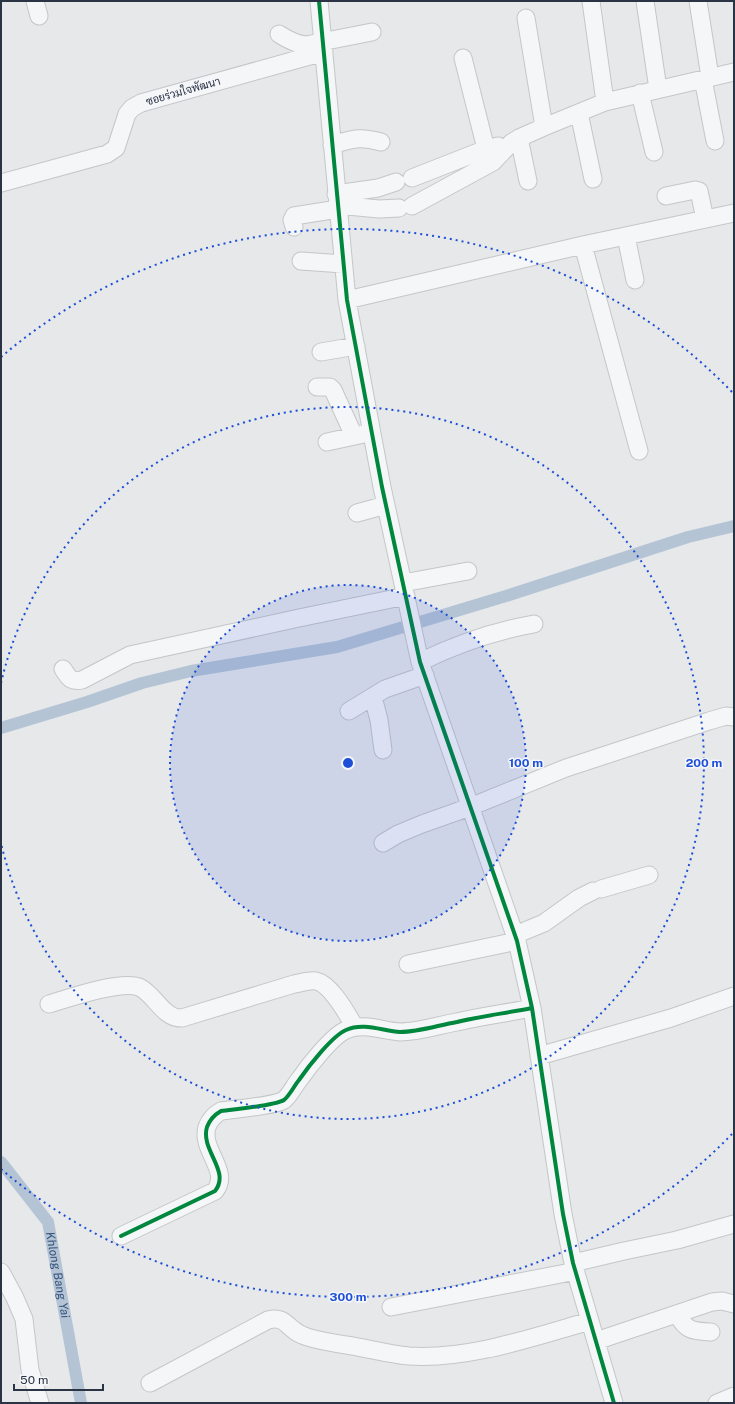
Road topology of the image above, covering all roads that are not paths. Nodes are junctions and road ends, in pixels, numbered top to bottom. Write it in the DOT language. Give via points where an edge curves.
graph roads {
  1 [pos="319,1"];
  2 [pos="590,1"];
  3 [pos="645,1"];
  4 [pos="698,1"];
  5 [pos="526,18"];
  6 [pos="372,32"];
  7 [pos="279,34"];
  8 [pos="323,47"];
  9 [pos="463,58"];
  10 [pos="734,72"];
  11 [pos="707,78"];
  12 [pos="658,89"];
  13 [pos="640,93"];
  14 [pos="606,102"];
  15 [pos="580,113"];
  16 [pos="544,127"];
  17 [pos="515,141"];
  18 [pos="381,142"];
  19 [pos="715,142"];
  20 [pos="332,145"];
  21 [pos="654,152"];
  22 [pos="489,155"];
  23 [pos="592,179"];
  24 [pos="528,181"];
  25 [pos="1,183"];
  26 [pos="666,196"];
  27 [pos="337,203"];
  28 [pos="734,213"];
  29 [pos="705,219"];
  30 [pos="294,227"];
  31 [pos="626,236"];
  32 [pos="583,245"];
  33 [pos="300,261"];
  34 [pos="343,264"];
  35 [pos="635,280"];
  36 [pos="347,300"];
  37 [pos="356,346"];
  38 [pos="321,352"];
  39 [pos="317,387"];
  40 [pos="372,433"];
  41 [pos="354,436"];
  42 [pos="327,442"];
  43 [pos="639,450"];
  44 [pos="386,506"];
  45 [pos="357,513"];
  46 [pos="468,571"];
  47 [pos="405,590"];
  48 [pos="534,624"];
  49 [pos="421,664"];
  50 [pos="63,669"];
  51 [pos="373,697"];
  52 [pos="349,711"];
  53 [pos="734,717"];
  54 [pos="383,750"];
  55 [pos="470,807"];
  56 [pos="383,843"];
  57 [pos="649,875"];
  58 [pos="516,938"];
  59 [pos="408,964"];
  60 [pos="734,996"];
  61 [pos="49,1004"];
  62 [pos="532,1008"];
  63 [pos="355,1027"];
  64 [pos="539,1056"];
  65 [pos="734,1224"];
  66 [pos="121,1236"];
  67 [pos="575,1267"];
  68 [pos="1,1272"];
  69 [pos="734,1304"];
  70 [pos="391,1306"];
  71 [pos="677,1314"];
  72 [pos="590,1321"];
  73 [pos="711,1332"];
  74 [pos="596,1340"];
  75 [pos="150,1383"];
  76 [pos="734,1396"];
  77 [pos="40,1403"];
  78 [pos="614,1403"];
  79 [pos="718,1403"];
  1 -- 8 [label="street"];
  2 -- 14 [label="street"];
  3 -- 12 [label="street"];
  4 -- 11 [label="street"];
  5 -- 16 [label="street"];
  6 -- 8 [label="street"];
  7 -- 8 [label="street" via="299,44"];
  8 -- 20 [label="street"];
  8 -- 25 [label="street, ซอยร่วมใจพัฒนา" via="141,103 127,114 113,151"];
  9 -- 22 [label="street"];
  10 -- 11 [label="street"];
  11 -- 12 [label="street"];
  11 -- 19 [label="street"];
  12 -- 13 [label="street"];
  13 -- 14 [label="street"];
  13 -- 21 [label="street"];
  14 -- 15 [label="street"];
  15 -- 16 [label="street"];
  15 -- 23 [label="street"];
  16 -- 17 [label="street"];
  17 -- 22 [label="street"];
  17 -- 24 [label="street"];
  18 -- 20 [label="street" via="366,138"];
  20 -- 27 [label="street"];
  22 -- 27 [label="street"];
  22 -- 27 [label="street" via="406,207 379,209"];
  26 -- 29 [label="street" via="699,191"];
  27 -- 30 [label="street" via="294,216"];
  27 -- 34 [label="street"];
  28 -- 29 [label="street"];
  29 -- 31 [label="street"];
  31 -- 32 [label="street"];
  31 -- 35 [label="street"];
  32 -- 36 [label="street"];
  32 -- 43 [label="street"];
  33 -- 34 [label="street"];
  34 -- 36 [label="street"];
  36 -- 37 [label="street"];
  37 -- 38 [label="street"];
  37 -- 40 [label="street"];
  39 -- 41 [label="street" via="330,387 333,390"];
  40 -- 41 [label="street"];
  40 -- 44 [label="street"];
  41 -- 42 [label="street"];
  44 -- 45 [label="street"];
  44 -- 47 [label="street"];
  46 -- 47 [label="street"];
  47 -- 49 [label="street"];
  47 -- 50 [label="street" via="299,618 130,655 82,680 70,679"];
  48 -- 49 [label="street" via="510,628 444,650"];
  49 -- 51 [label="street"];
  49 -- 55 [label="street"];
  51 -- 52 [label="street"];
  51 -- 54 [label="street"];
  53 -- 55 [label="street" via="726,716 709,721 573,765"];
  55 -- 56 [label="street" via="422,824"];
  55 -- 58 [label="street"];
  57 -- 58 [label="street" via="579,898 544,923"];
  58 -- 59 [label="street"];
  58 -- 62 [label="street"];
  60 -- 64 [label="street" via="671,1018"];
  61 -- 63 [label="street" via="91,991 130,985 149,993 172,1016 182,1018 312,980 322,983 327,988"];
  62 -- 63 [label="street" via="401,1032"];
  62 -- 64 [label="street"];
  63 -- 66 [label="street" via="342,1032 334,1039 306,1070 284,1100 221,1111 211,1118 205,1134 221,1179 220,1186 215,1191"];
  64 -- 67 [label="street" via="563,1214"];
  65 -- 67 [label="street" via="678,1240 624,1250"];
  67 -- 70 [label="street"];
  67 -- 72 [label="street"];
  68 -- 77 [label="street" via="24,1319 30,1370"];
  69 -- 71 [label="street" via="712,1302"];
  71 -- 73 [label="street" via="682,1324 689,1329"];
  71 -- 74 [label="street"];
  72 -- 74 [label="street"];
  72 -- 75 [label="street" via="467,1353 411,1356 386,1354 313,1339 300,1335 280,1319 274,1318"];
  74 -- 78 [label="street"];
  76 -- 79 [label="street"];
}
